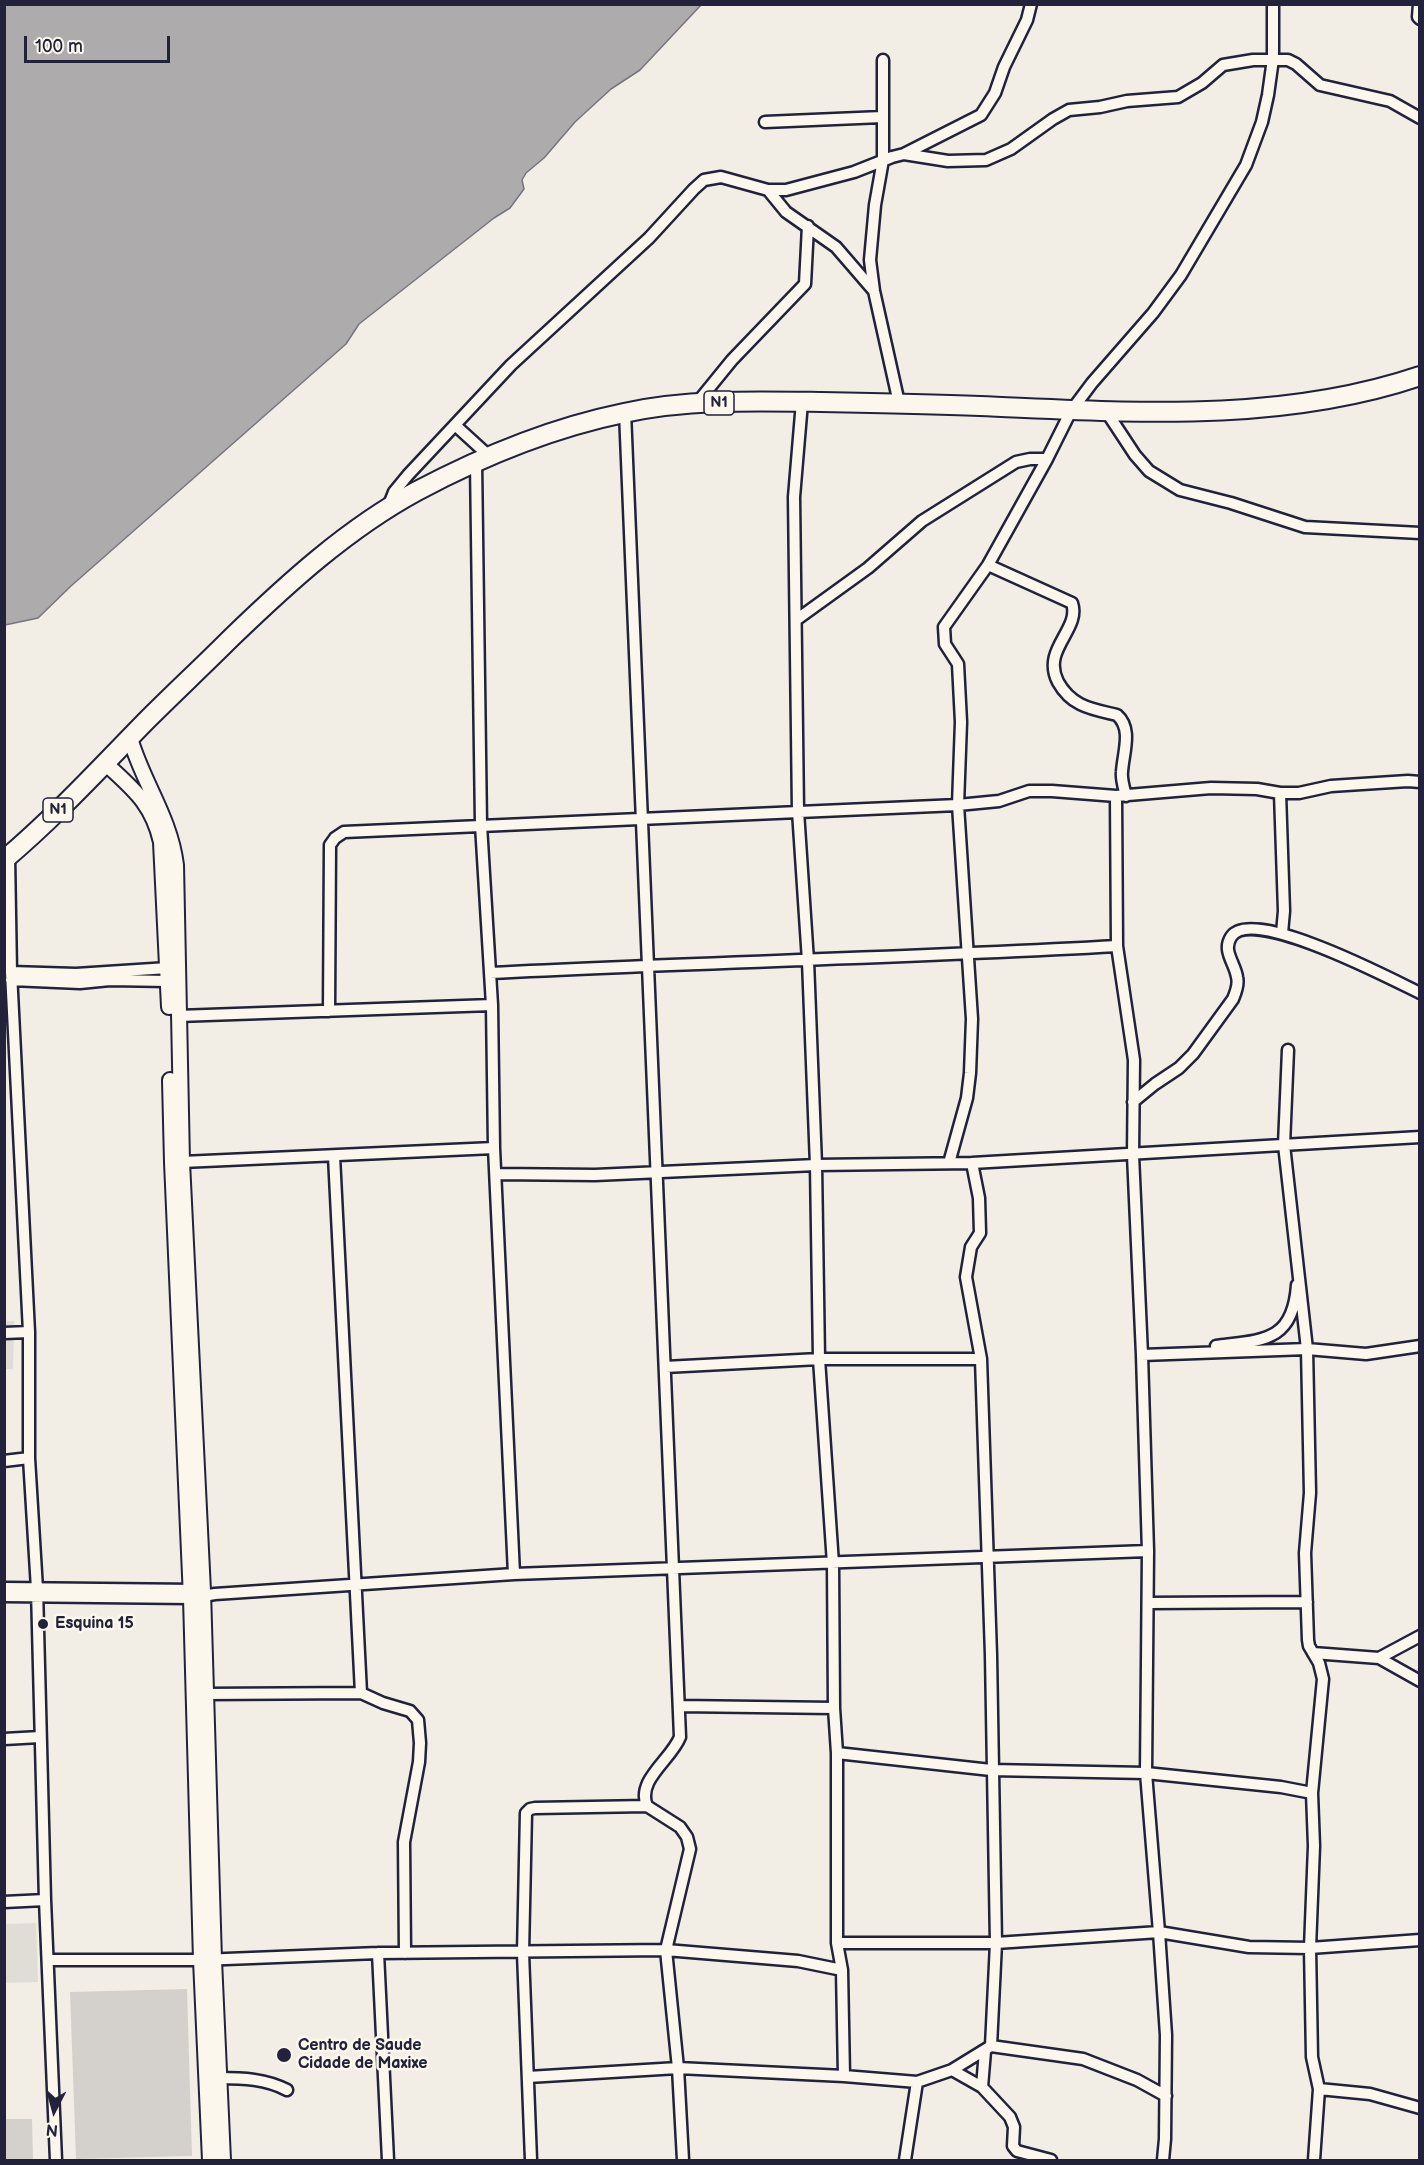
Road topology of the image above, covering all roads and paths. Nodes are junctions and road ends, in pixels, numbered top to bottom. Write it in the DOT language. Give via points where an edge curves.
graph roads {
  1 [pos="1031,4"];
  2 [pos="1273,4"];
  3 [pos="1419,4"];
  4 [pos="1419,19"];
  5 [pos="1273,59"];
  6 [pos="882,60"];
  7 [pos="882,117"];
  8 [pos="1419,118"];
  9 [pos="765,122"];
  10 [pos="904,154"];
  11 [pos="883,160"];
  12 [pos="768,190"];
  13 [pos="808,226"];
  14 [pos="874,291"];
  15 [pos="1419,376"];
  16 [pos="802,402"];
  17 [pos="698,403"];
  18 [pos="899,403"];
  19 [pos="1071,411"];
  20 [pos="1106,411"];
  21 [pos="625,412"];
  22 [pos="455,424"];
  23 [pos="483,459"];
  24 [pos="1047,459"];
  25 [pos="387,509"];
  26 [pos="1419,532"];
  27 [pos="988,565"];
  28 [pos="796,620"];
  29 [pos="128,740"];
  30 [pos="108,761"];
  31 [pos="1419,782"];
  32 [pos="1280,793"];
  33 [pos="1121,796"];
  34 [pos="958,805"];
  35 [pos="798,811"];
  36 [pos="640,818"];
  37 [pos="481,825"];
  38 [pos="7,858"];
  39 [pos="1282,933"];
  40 [pos="1117,946"];
  41 [pos="966,955"];
  42 [pos="808,961"];
  43 [pos="649,964"];
  44 [pos="490,973"];
  45 [pos="168,974"];
  46 [pos="11,976"];
  47 [pos="1419,993"];
  48 [pos="492,1005"];
  49 [pos="329,1011"];
  50 [pos="178,1016"];
  51 [pos="1288,1050"];
  52 [pos="1133,1102"];
  53 [pos="1419,1137"];
  54 [pos="1284,1144"];
  55 [pos="494,1148"];
  56 [pos="1133,1155"];
  57 [pos="334,1156"];
  58 [pos="182,1162"];
  59 [pos="949,1162"];
  60 [pos="972,1163"];
  61 [pos="816,1165"];
  62 [pos="658,1173"];
  63 [pos="497,1174"];
  64 [pos="1298,1266"];
  65 [pos="29,1332"];
  66 [pos="4,1333"];
  67 [pos="1419,1346"];
  68 [pos="1307,1348"];
  69 [pos="1188,1353"];
  70 [pos="1143,1355"];
  71 [pos="819,1359"];
  72 [pos="981,1359"];
  73 [pos="665,1367"];
  74 [pos="29,1458"];
  75 [pos="4,1461"];
  76 [pos="1148,1551"];
  77 [pos="988,1558"];
  78 [pos="832,1564"];
  79 [pos="672,1569"];
  80 [pos="514,1574"];
  81 [pos="355,1585"];
  82 [pos="4,1588"];
  83 [pos="37,1593"];
  84 [pos="200,1594"];
  85 [pos="4,1596"];
  86 [pos="1307,1602"];
  87 [pos="1148,1603"];
  88 [pos="1419,1636"];
  89 [pos="1313,1653"];
  90 [pos="1379,1658"];
  91 [pos="1419,1681"];
  92 [pos="361,1693"];
  93 [pos="205,1694"];
  94 [pos="679,1706"];
  95 [pos="834,1708"];
  96 [pos="40,1737"];
  97 [pos="4,1739"];
  98 [pos="837,1753"];
  99 [pos="991,1770"];
  100 [pos="1146,1773"];
  101 [pos="1312,1793"];
  102 [pos="647,1806"];
  103 [pos="45,1900"];
  104 [pos="4,1902"];
  105 [pos="1160,1932"];
  106 [pos="1419,1940"];
  107 [pos="837,1943"];
  108 [pos="996,1943"];
  109 [pos="1310,1948"];
  110 [pos="666,1950"];
  111 [pos="378,1953"];
  112 [pos="405,1953"];
  113 [pos="523,1953"];
  114 [pos="48,1960"];
  115 [pos="208,1960"];
  116 [pos="842,1970"];
  117 [pos="988,2049"];
  118 [pos="678,2068"];
  119 [pos="952,2070"];
  120 [pos="844,2076"];
  121 [pos="528,2077"];
  122 [pos="219,2078"];
  123 [pos="917,2082"];
  124 [pos="982,2087"];
  125 [pos="1319,2089"];
  126 [pos="287,2090"];
  127 [pos="1166,2096"];
  128 [pos="1419,2108"];
  129 [pos="56,2160"];
  130 [pos="210,2160"];
  131 [pos="223,2160"];
  132 [pos="388,2160"];
  133 [pos="531,2160"];
  134 [pos="684,2160"];
  135 [pos="905,2160"];
  136 [pos="1051,2160"];
  137 [pos="1163,2160"];
  138 [pos="1314,2160"];
  1 -- 10 [label="street" via="1028,20 981,115"];
  2 -- 5 [label="street"];
  3 -- 4 [label="street"];
  5 -- 8 [label="street" via="1296,64 1320,85 1390,101"];
  5 -- 10 [label="street" via="1227,63 1178,97 1127,100 1069,110 1011,149 986,160 948,161"];
  5 -- 19 [label="street" via="1269,95 1257,138 1218,215 1153,313"];
  6 -- 7 [label="street"];
  7 -- 9 [label="street"];
  7 -- 11 [label="street"];
  10 -- 11 [label="street"];
  11 -- 12 [label="street" via="786,190"];
  11 -- 14 [label="street" via="870,260"];
  12 -- 13 [label="street" via="786,212"];
  12 -- 22 [label="street" via="721,177 704,180"];
  13 -- 14 [label="street" via="836,247"];
  13 -- 17 [label="street" via="805,284 732,360"];
  14 -- 18 [label="street"];
  15 -- 20 [label="highway, N1" via="1387,387 1276,408"];
  16 -- 17 [label="highway, N1"];
  16 -- 18 [label="highway, N1"];
  16 -- 28 [label="street" via="794,497"];
  17 -- 21 [label="highway, N1"];
  18 -- 19 [label="highway, N1"];
  19 -- 20 [label="highway, N1"];
  19 -- 24 [label="street"];
  20 -- 26 [label="street" via="1149,471 1180,490 1305,527"];
  21 -- 23 [label="highway, N1" via="566,428"];
  21 -- 36 [label="street"];
  22 -- 23 [label="street"];
  22 -- 25 [label="street" via="394,492"];
  23 -- 25 [label="highway, N1"];
  23 -- 37 [label="street"];
  24 -- 27 [label="street"];
  24 -- 28 [label="street" via="1016,462 922,521 868,568"];
  25 -- 29 [label="highway, N1" via="280,591"];
  27 -- 33 [label="street" via="1072,603 1074,608 1054,656 1052,671 1078,705 1122,719 1126,738"];
  27 -- 34 [label="street" via="944,627 945,644 958,664"];
  28 -- 35 [label="street"];
  29 -- 30 [label="highway, N1"];
  29 -- 50 [label="street" via="165,816 174,849"];
  30 -- 38 [label="highway, N1"];
  30 -- 45 [label="street" via="142,798 157,823 162,842"];
  31 -- 32 [label="street"];
  32 -- 33 [label="street" via="1211,788"];
  32 -- 39 [label="street"];
  33 -- 34 [label="street" via="1029,791 999,801"];
  33 -- 40 [label="street"];
  34 -- 35 [label="street"];
  34 -- 41 [label="street"];
  35 -- 36 [label="street"];
  35 -- 42 [label="street"];
  36 -- 37 [label="street"];
  36 -- 43 [label="street"];
  37 -- 44 [label="street"];
  37 -- 49 [label="street" via="344,832 335,838 330,845"];
  38 -- 46 [label="street"];
  39 -- 47 [label="street" via="1341,954"];
  39 -- 52 [label="street" via="1251,930 1233,934 1227,951 1238,977 1233,999 1193,1054"];
  40 -- 41 [label="street"];
  40 -- 52 [label="street" via="1134,1060"];
  41 -- 42 [label="street"];
  41 -- 59 [label="street" via="972,1018 970,1073"];
  42 -- 43 [label="street"];
  42 -- 61 [label="street"];
  43 -- 44 [label="street"];
  43 -- 62 [label="street"];
  44 -- 48 [label="street"];
  45 -- 46 [label="street" via="141,980"];
  45 -- 84 [label="street" via="171,1162"];
  46 -- 65 [label="street"];
  48 -- 49 [label="street"];
  48 -- 55 [label="street"];
  49 -- 50 [label="street"];
  50 -- 58 [label="street"];
  51 -- 54 [label="street"];
  52 -- 56 [label="street"];
  53 -- 54 [label="street"];
  54 -- 56 [label="street"];
  54 -- 64 [label="street"];
  55 -- 57 [label="street"];
  55 -- 63 [label="street"];
  56 -- 60 [label="street"];
  56 -- 70 [label="street"];
  57 -- 58 [label="street"];
  57 -- 81 [label="street"];
  58 -- 84 [label="street"];
  59 -- 60 [label="street"];
  59 -- 61 [label="street"];
  60 -- 72 [label="street" via="980,1233 971,1247 966,1276"];
  61 -- 62 [label="street"];
  61 -- 71 [label="street"];
  62 -- 63 [label="street"];
  62 -- 73 [label="street"];
  63 -- 80 [label="street"];
  64 -- 68 [label="street"];
  64 -- 69 [label="street" via="1290,1314 1281,1329 1269,1338"];
  65 -- 66 [label="street"];
  65 -- 74 [label="street"];
  67 -- 68 [label="street" via="1366,1354"];
  68 -- 69 [label="street"];
  68 -- 86 [label="street"];
  69 -- 70 [label="street"];
  70 -- 76 [label="street"];
  71 -- 72 [label="street"];
  71 -- 73 [label="street"];
  71 -- 78 [label="street"];
  72 -- 77 [label="street"];
  73 -- 79 [label="street"];
  74 -- 75 [label="street"];
  74 -- 83 [label="street"];
  76 -- 77 [label="street"];
  76 -- 87 [label="street"];
  77 -- 78 [label="street"];
  77 -- 99 [label="street"];
  78 -- 79 [label="street"];
  78 -- 95 [label="street"];
  79 -- 80 [label="street"];
  79 -- 94 [label="street"];
  80 -- 81 [label="street"];
  81 -- 84 [label="street"];
  81 -- 92 [label="street"];
  82 -- 83 [label="street"];
  83 -- 84 [label="street"];
  83 -- 85 [label="street"];
  83 -- 96 [label="street"];
  84 -- 93 [label="street"];
  84 -- 115 [label="street"];
  86 -- 87 [label="street"];
  86 -- 89 [label="street" via="1308,1640"];
  87 -- 100 [label="street"];
  88 -- 90 [label="street"];
  89 -- 90 [label="street"];
  89 -- 101 [label="street" via="1323,1679"];
  90 -- 91 [label="street"];
  92 -- 93 [label="street"];
  92 -- 112 [label="street" via="410,1711 418,1720 419,1762 404,1842"];
  93 -- 115 [label="street"];
  94 -- 95 [label="street"];
  94 -- 102 [label="street" via="680,1737 645,1789"];
  95 -- 98 [label="street"];
  96 -- 97 [label="street"];
  96 -- 103 [label="street"];
  98 -- 99 [label="street"];
  98 -- 107 [label="street"];
  99 -- 100 [label="street"];
  99 -- 108 [label="street"];
  100 -- 101 [label="street"];
  100 -- 105 [label="street"];
  101 -- 109 [label="street"];
  102 -- 110 [label="street" via="680,1827 690,1849"];
  102 -- 113 [label="street" via="535,1808 526,1813"];
  103 -- 104 [label="street"];
  103 -- 114 [label="street"];
  105 -- 108 [label="street"];
  105 -- 109 [label="street" via="1249,1947"];
  105 -- 127 [label="street"];
  106 -- 109 [label="street"];
  107 -- 108 [label="street"];
  107 -- 116 [label="street"];
  108 -- 117 [label="street"];
  109 -- 125 [label="street" via="1312,2057"];
  110 -- 113 [label="street"];
  110 -- 116 [label="street" via="798,1961"];
  110 -- 118 [label="street"];
  111 -- 112 [label="street"];
  111 -- 115 [label="street"];
  111 -- 132 [label="street"];
  112 -- 113 [label="street"];
  113 -- 121 [label="street"];
  114 -- 115 [label="street"];
  114 -- 129 [label="street"];
  115 -- 122 [label="street"];
  115 -- 130 [label="street"];
  116 -- 120 [label="street"];
  117 -- 119 [label="street"];
  117 -- 124 [label="street"];
  117 -- 127 [label="street" via="1083,2059"];
  118 -- 120 [label="street"];
  118 -- 121 [label="street"];
  118 -- 134 [label="street"];
  119 -- 123 [label="street"];
  119 -- 124 [label="street"];
  120 -- 123 [label="street"];
  121 -- 133 [label="street"];
  122 -- 126 [label="street" via="261,2080"];
  122 -- 131 [label="street"];
  123 -- 135 [label="street"];
  124 -- 136 [label="street" via="1010,2117 1017,2151"];
  125 -- 128 [label="street" via="1370,2094"];
  125 -- 138 [label="street"];
  127 -- 137 [label="street"];
}
